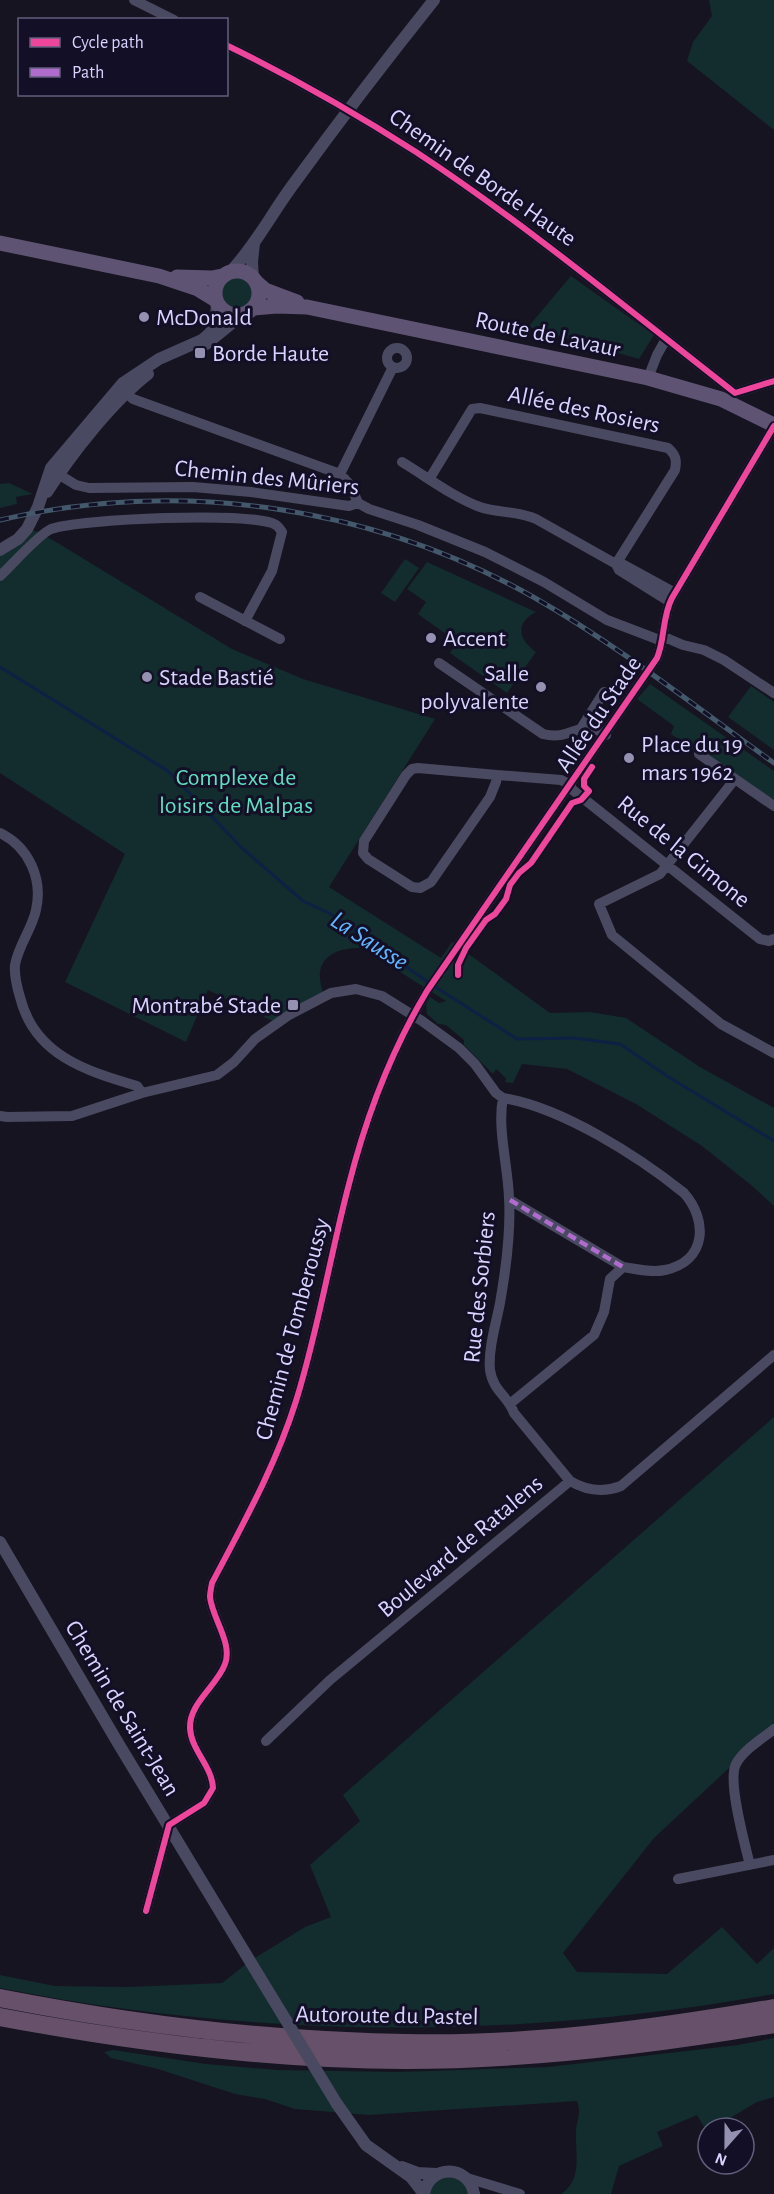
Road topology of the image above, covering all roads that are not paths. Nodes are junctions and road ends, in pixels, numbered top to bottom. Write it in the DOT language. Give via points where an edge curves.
graph roads {
  1 [pos="134,0"];
  2 [pos="434,0"];
  3 [pos="170,18"];
  4 [pos="228,46"];
  5 [pos="348,109"];
  6 [pos="0,243"];
  7 [pos="254,243"];
  8 [pos="226,274"];
  9 [pos="159,276"];
  10 [pos="255,280"];
  11 [pos="217,302"];
  12 [pos="307,307"];
  13 [pos="248,311"];
  14 [pos="666,339"];
  15 [pos="393,367"];
  16 [pos="648,378"];
  17 [pos="774,381"];
  18 [pos="138,382"];
  19 [pos="125,388"];
  20 [pos="146,402"];
  21 [pos="774,425"];
  22 [pos="402,462"];
  23 [pos="58,474"];
  24 [pos="340,474"];
  25 [pos="430,478"];
  26 [pos="39,503"];
  27 [pos="358,503"];
  28 [pos="0,550"];
  29 [pos="616,564"];
  30 [pos="0,576"];
  31 [pos="200,597"];
  32 [pos="672,597"];
  33 [pos="246,621"];
  34 [pos="280,639"];
  35 [pos="661,643"];
  36 [pos="683,645"];
  37 [pos="439,663"];
  38 [pos="604,692"];
  39 [pos="774,693"];
  40 [pos="582,727"];
  41 [pos="606,735"];
  42 [pos="699,754"];
  43 [pos="497,775"];
  44 [pos="735,779"];
  45 [pos="568,788"];
  46 [pos="774,806"];
  47 [pos="0,834"];
  48 [pos="667,864"];
  49 [pos="772,943"];
  50 [pos="412,1015"];
  51 [pos="774,1053"];
  52 [pos="142,1093"];
  53 [pos="503,1098"];
  54 [pos="0,1116"];
  55 [pos="510,1200"];
  56 [pos="623,1267"];
  57 [pos="774,1355"];
  58 [pos="511,1403"];
  59 [pos="570,1481"];
  60 [pos="0,1542"];
  61 [pos="774,1729"];
  62 [pos="266,1741"];
  63 [pos="169,1825"];
  64 [pos="774,1860"];
  65 [pos="750,1865"];
  66 [pos="678,1879"];
  67 [pos="146,1911"];
  68 [pos="0,1998"];
  69 [pos="774,2008"];
  70 [pos="0,2017"];
  71 [pos="774,2024"];
  72 [pos="390,2162"];
  73 [pos="436,2174"];
  74 [pos="467,2178"];
  75 [pos="499,2186"];
  76 [pos="424,2194"];
  77 [pos="474,2194"];
  78 [pos="481,2194"];
  79 [pos="520,2194"];
  1 -- 3 [label="street"];
  2 -- 5 [label="street"];
  4 -- 5 [label="street, Chemin de Borde Haute"];
  5 -- 7 [label="street"];
  5 -- 14 [label="street, Chemin de Borde Haute" via="501,211"];
  6 -- 9 [label="main road"];
  7 -- 8 [label="street"];
  7 -- 10 [label="street"];
  8 -- 9 [label="main road" via="212,278"];
  8 -- 10 [label="main road" via="243,271"];
  8 -- 11 [label="main road" via="215,287"];
  9 -- 11 [label="main road" via="198,289"];
  10 -- 12 [label="main road, Route de Lavaur" via="265,290"];
  10 -- 13 [label="main road" via="258,299"];
  11 -- 13 [label="main road" via="228,314"];
  11 -- 19 [label="street" via="215,326 209,334 159,359"];
  12 -- 13 [label="main road, Route de Lavaur"];
  12 -- 16 [label="main road, Route de Lavaur"];
  13 -- 18 [label="street" via="203,346 168,361"];
  14 -- 16 [label="street"];
  14 -- 17 [label="street, Chemin de Borde Haute" via="735,393"];
  15 -- 24 [label="street"];
  16 -- 21 [label="main road, Route de Lavaur" via="721,399"];
  18 -- 19 [label="street"];
  18 -- 20 [label="street" via="138,394"];
  19 -- 20 [label="street" via="133,399"];
  19 -- 23 [label="street"];
  19 -- 26 [label="street" via="51,468"];
  20 -- 24 [label="street"];
  21 -- 32 [label="street, Allée du Stade"];
  22 -- 25 [label="street"];
  23 -- 26 [label="street"];
  23 -- 27 [label="street, Chemin des Mûriers" via="89,488 155,486 251,492 349,506"];
  24 -- 27 [label="street" via="351,486"];
  25 -- 29 [label="street" via="476,505 536,519"];
  25 -- 29 [label="street, Allée des Rosiers" via="472,408 668,448 677,461 675,470"];
  26 -- 28 [label="street" via="25,532"];
  27 -- 35 [label="street, Chemin des Mûriers" via="485,552 607,621"];
  29 -- 32 [label="street" via="619,570"];
  30 -- 33 [label="street" via="53,528 203,517 275,524 282,532 272,571"];
  31 -- 33 [label="street"];
  32 -- 35 [label="street, Allée du Stade"];
  33 -- 34 [label="street"];
  35 -- 36 [label="street, Chemin des Mûriers"];
  35 -- 36 [label="street" via="666,652"];
  35 -- 41 [label="street, Allée du Stade"];
  36 -- 39 [label="street, Chemin des Mûriers" via="724,660"];
  37 -- 40 [label="street" via="543,734 561,736"];
  38 -- 40 [label="street"];
  40 -- 41 [label="street"];
  41 -- 45 [label="street, Allée du Stade"];
  42 -- 44 [label="street"];
  43 -- 43 [label="street" via="412,769 364,841 363,853 412,886 425,886 490,797"];
  43 -- 45 [label="street, Rue de la Gimone" via="538,779"];
  44 -- 46 [label="street"];
  44 -- 48 [label="street"];
  45 -- 48 [label="street, Rue de la Gimone"];
  45 -- 50 [label="street, Allée du Stade"];
  47 -- 52 [label="street" via="26,854 38,884 36,910 15,965 25,1017 45,1041 72,1063 137,1086"];
  48 -- 49 [label="street, Rue de la Gimone" via="760,939"];
  48 -- 51 [label="street" via="660,874 599,904 612,936 721,1024"];
  50 -- 52 [label="street" via="368,991 331,993 263,1032 217,1075"];
  50 -- 53 [label="street" via="459,1048"];
  50 -- 63 [label="street, Chemin de Tomberoussy" via="381,1082 362,1137 297,1399 280,1448 212,1583 210,1596 224,1641 226,1663 193,1714 190,1731 210,1771 213,1788 204,1803"];
  52 -- 54 [label="street" via="72,1116"];
  53 -- 55 [label="street, Rue des Sorbiers" via="500,1113"];
  53 -- 56 [label="street" via="518,1100 606,1139 671,1183 693,1204 699,1215 700,1238 690,1257 663,1271"];
  55 -- 56 [label="street"];
  55 -- 58 [label="street, Rue des Sorbiers" via="505,1275 490,1368 495,1387"];
  56 -- 58 [label="street" via="610,1279 604,1312 594,1335"];
  57 -- 59 [label="street, Boulevard de Ratalens" via="621,1486 588,1490"];
  58 -- 59 [label="street, Rue des Sorbiers" via="514,1413"];
  59 -- 62 [label="street, Boulevard de Ratalens" via="330,1680"];
  60 -- 63 [label="street, Chemin de Saint-Jean"];
  61 -- 65 [label="street" via="742,1756 733,1771"];
  63 -- 67 [label="street"];
  63 -- 72 [label="street, Chemin de Saint-Jean, bridge" via="337,2104 366,2145"];
  64 -- 65 [label="street"];
  65 -- 66 [label="street"];
  68 -- 69 [label="highway, Autoroute du Pastel" via="138,2022 405,2043 597,2034"];
  70 -- 71 [label="highway, Autoroute du Pastel" via="213,2048 405,2060 551,2054 700,2037"];
  72 -- 73 [label="street, Chemin de Saint-Jean" via="418,2173"];
  72 -- 76 [label="street, Chemin de Saint-Jean"];
  73 -- 74 [label="street, Chemin de Saint-Jean" via="451,2170"];
  73 -- 76 [label="street"];
  74 -- 75 [label="street"];
  74 -- 77 [label="street"];
  75 -- 78 [label="street"];
  75 -- 79 [label="street"];
}
